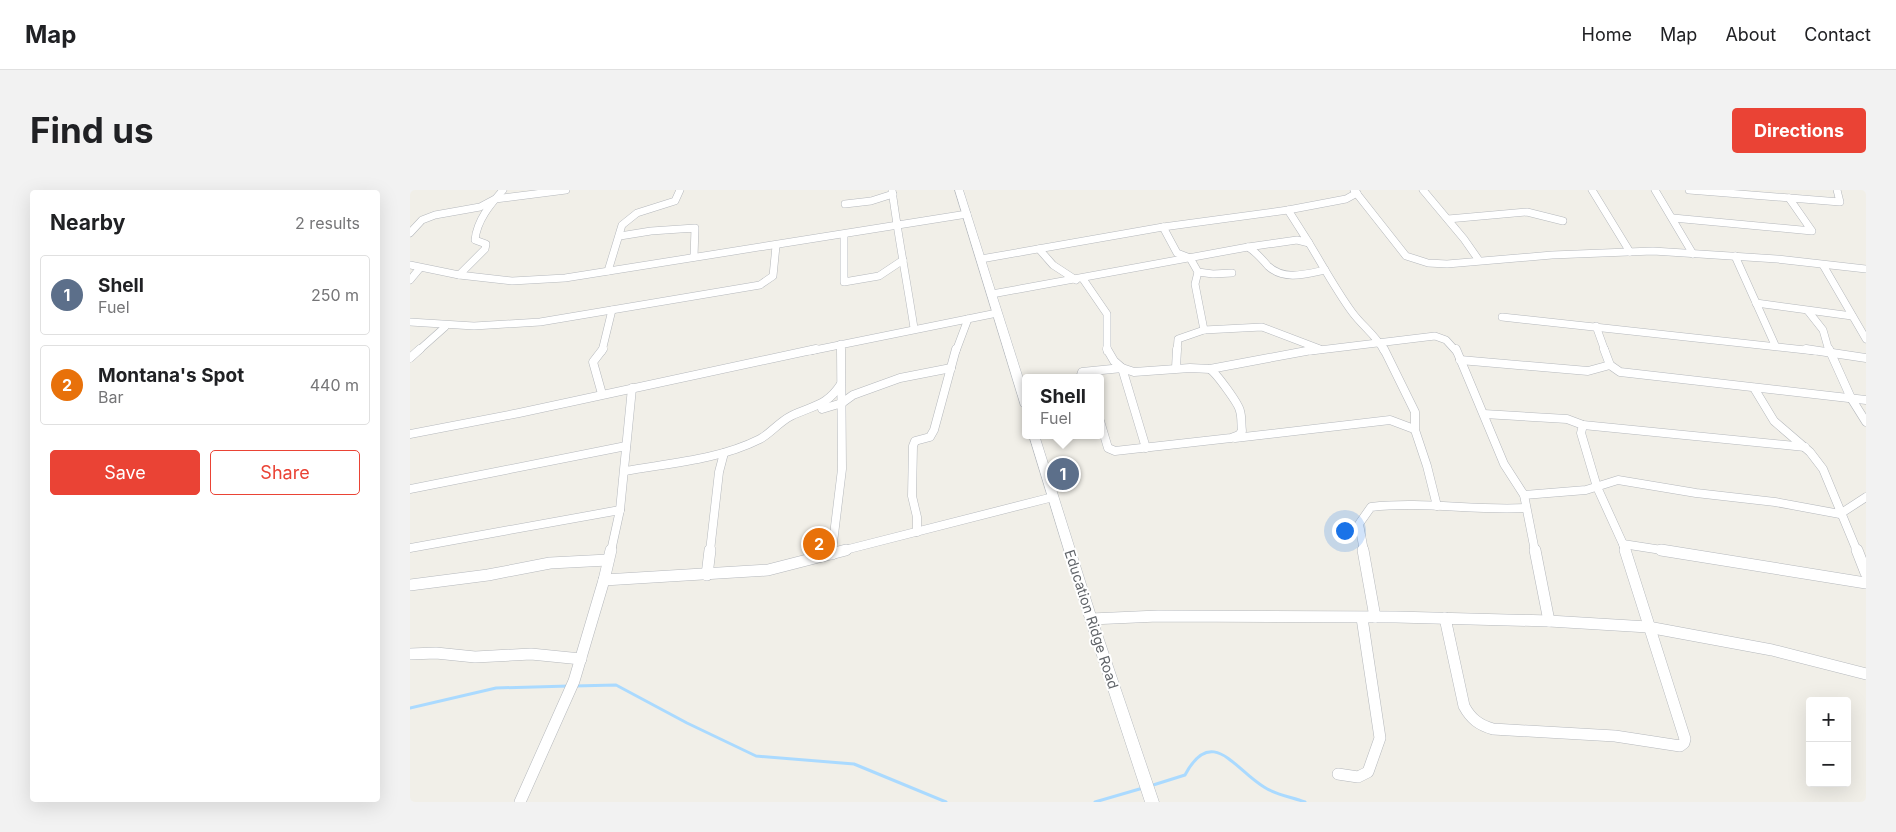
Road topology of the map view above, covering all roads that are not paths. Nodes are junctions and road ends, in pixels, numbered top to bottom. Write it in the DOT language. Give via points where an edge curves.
graph roads {
  1 [pos="503,190"];
  2 [pos="566,190"];
  3 [pos="680,190"];
  4 [pos="959,190"];
  5 [pos="1423,190"];
  6 [pos="1592,190"];
  7 [pos="1655,190"];
  8 [pos="1689,190"];
  9 [pos="1837,190"];
  10 [pos="893,192"];
  11 [pos="1355,192"];
  12 [pos="1789,198"];
  13 [pos="495,199"];
  14 [pos="1346,199"];
  15 [pos="1364,202"];
  16 [pos="845,204"];
  17 [pos="1288,210"];
  18 [pos="967,214"];
  19 [pos="1673,218"];
  20 [pos="1448,219"];
  21 [pos="1563,221"];
  22 [pos="898,224"];
  23 [pos="1163,227"];
  24 [pos="410,232"];
  25 [pos="844,235"];
  26 [pos="620,236"];
  27 [pos="1309,243"];
  28 [pos="776,246"];
  29 [pos="1248,247"];
  30 [pos="1039,249"];
  31 [pos="1630,252"];
  32 [pos="1693,254"];
  33 [pos="1735,256"];
  34 [pos="694,257"];
  35 [pos="981,258"];
  36 [pos="1190,258"];
  37 [pos="1478,259"];
  38 [pos="903,260"];
  39 [pos="1823,264"];
  40 [pos="410,265"];
  41 [pos="420,268"];
  42 [pos="1866,269"];
  43 [pos="1325,270"];
  44 [pos="608,271"];
  45 [pos="1198,272"];
  46 [pos="1232,272"];
  47 [pos="459,275"];
  48 [pos="1080,279"];
  49 [pos="410,280"];
  50 [pos="992,294"];
  51 [pos="1756,303"];
  52 [pos="612,310"];
  53 [pos="1808,311"];
  54 [pos="998,312"];
  55 [pos="1852,316"];
  56 [pos="1502,318"];
  57 [pos="968,319"];
  58 [pos="410,322"];
  59 [pos="1596,326"];
  60 [pos="445,327"];
  61 [pos="914,328"];
  62 [pos="1204,330"];
  63 [pos="1866,339"];
  64 [pos="1380,342"];
  65 [pos="840,344"];
  66 [pos="1775,345"];
  67 [pos="1320,349"];
  68 [pos="1829,352"];
  69 [pos="410,358"];
  70 [pos="1866,358"];
  71 [pos="1460,360"];
  72 [pos="1610,365"];
  73 [pos="951,368"];
  74 [pos="1122,368"];
  75 [pos="1176,368"];
  76 [pos="1210,370"];
  77 [pos="1081,374"];
  78 [pos="841,384"];
  79 [pos="632,388"];
  80 [pos="1754,388"];
  81 [pos="1022,393"];
  82 [pos="602,394"];
  83 [pos="1851,398"];
  84 [pos="1866,400"];
  85 [pos="842,403"];
  86 [pos="809,410"];
  87 [pos="1484,414"];
  88 [pos="1866,422"];
  89 [pos="1582,425"];
  90 [pos="1414,430"];
  91 [pos="410,434"];
  92 [pos="1231,438"];
  93 [pos="1035,439"];
  94 [pos="1104,439"];
  95 [pos="626,446"];
  96 [pos="1805,447"];
  97 [pos="1146,448"];
  98 [pos="724,453"];
  99 [pos="624,471"];
  100 [pos="1597,487"];
  101 [pos="410,489"];
  102 [pos="1524,495"];
  103 [pos="1054,497"];
  104 [pos="1866,498"];
  105 [pos="1437,506"];
  106 [pos="1526,508"];
  107 [pos="620,510"];
  108 [pos="1840,514"];
  109 [pos="917,532"];
  110 [pos="1622,544"];
  111 [pos="410,548"];
  112 [pos="832,554"];
  113 [pos="608,560"];
  114 [pos="1866,573"];
  115 [pos="707,575"];
  116 [pos="604,580"];
  117 [pos="1866,583"];
  118 [pos="410,585"];
  119 [pos="1375,617"];
  120 [pos="1362,618"];
  121 [pos="1444,618"];
  122 [pos="1091,619"];
  123 [pos="1550,621"];
  124 [pos="1648,627"];
  125 [pos="410,654"];
  126 [pos="581,659"];
  127 [pos="1866,674"];
  128 [pos="1338,774"];
  129 [pos="520,802"];
  130 [pos="1152,802"];
  1 -- 13 [label="street"];
  2 -- 13 [label="street"];
  3 -- 26 [label="street" via="678,199 628,219 622,225"];
  4 -- 18 [label="main road"];
  5 -- 20 [label="street"];
  6 -- 31 [label="street"];
  7 -- 19 [label="street"];
  8 -- 12 [label="street"];
  9 -- 12 [label="street" via="1840,202"];
  10 -- 16 [label="street" via="871,201"];
  10 -- 22 [label="street"];
  11 -- 14 [label="street"];
  11 -- 15 [label="street"];
  12 -- 19 [label="street" via="1812,231"];
  13 -- 24 [label="street" via="480,207 428,217"];
  13 -- 47 [label="street" via="475,231 475,240 486,244 485,249"];
  14 -- 15 [label="street"];
  14 -- 17 [label="street"];
  15 -- 37 [label="street" via="1406,256 1428,263 1447,264"];
  17 -- 23 [label="street"];
  17 -- 27 [label="street"];
  18 -- 22 [label="street"];
  18 -- 35 [label="main road"];
  19 -- 32 [label="street"];
  20 -- 21 [label="street" via="1528,212"];
  20 -- 37 [label="street"];
  22 -- 25 [label="street"];
  22 -- 38 [label="street"];
  23 -- 30 [label="street"];
  23 -- 36 [label="street" via="1177,252"];
  25 -- 28 [label="street"];
  25 -- 38 [label="street" via="844,282 880,276"];
  26 -- 34 [label="street" via="695,228"];
  26 -- 44 [label="street"];
  27 -- 29 [label="street" via="1297,240"];
  27 -- 43 [label="street"];
  28 -- 34 [label="street"];
  28 -- 52 [label="street" via="773,276 760,285"];
  29 -- 36 [label="street"];
  29 -- 43 [label="street" via="1272,269 1287,276"];
  30 -- 35 [label="street"];
  30 -- 48 [label="street" via="1053,265"];
  31 -- 32 [label="street"];
  31 -- 37 [label="street"];
  32 -- 33 [label="street"];
  33 -- 39 [label="street"];
  33 -- 51 [label="street"];
  34 -- 44 [label="street"];
  35 -- 50 [label="main road"];
  36 -- 45 [label="street"];
  36 -- 48 [label="street"];
  38 -- 61 [label="street"];
  39 -- 42 [label="street"];
  39 -- 55 [label="street"];
  40 -- 41 [label="street"];
  41 -- 47 [label="street"];
  41 -- 49 [label="street"];
  43 -- 64 [label="street" via="1370,335"];
  44 -- 47 [label="street" via="530,282"];
  45 -- 46 [label="street"];
  45 -- 62 [label="street" via="1197,299"];
  48 -- 50 [label="street"];
  48 -- 74 [label="street" via="1107,314 1107,350"];
  50 -- 54 [label="main road"];
  51 -- 53 [label="street"];
  51 -- 66 [label="street"];
  52 -- 60 [label="street" via="494,325"];
  52 -- 82 [label="street" via="604,348 593,362"];
  53 -- 55 [label="street"];
  53 -- 68 [label="street" via="1821,326"];
  54 -- 57 [label="street"];
  54 -- 81 [label="main road"];
  55 -- 63 [label="street"];
  56 -- 59 [label="street"];
  57 -- 61 [label="street"];
  57 -- 73 [label="street"];
  58 -- 60 [label="street"];
  59 -- 66 [label="street"];
  59 -- 72 [label="street"];
  60 -- 69 [label="street"];
  61 -- 65 [label="street"];
  62 -- 67 [label="street" via="1262,326"];
  62 -- 75 [label="street" via="1178,339"];
  64 -- 67 [label="street"];
  64 -- 71 [label="street" via="1435,336 1455,348"];
  64 -- 90 [label="street" via="1415,412 1412,420"];
  65 -- 78 [label="street"];
  65 -- 79 [label="street"];
  66 -- 68 [label="street"];
  67 -- 76 [label="street"];
  68 -- 70 [label="street"];
  68 -- 83 [label="street"];
  71 -- 72 [label="street" via="1588,370"];
  71 -- 87 [label="street"];
  72 -- 80 [label="street" via="1620,372"];
  73 -- 85 [label="street" via="900,378 853,395"];
  73 -- 109 [label="street" via="930,438 915,441 912,446 912,496"];
  74 -- 75 [label="street" via="1134,372"];
  74 -- 77 [label="street" via="1090,370"];
  74 -- 97 [label="street"];
  75 -- 76 [label="street"];
  76 -- 92 [label="street" via="1218,375 1240,409 1242,431"];
  78 -- 85 [label="street"];
  78 -- 86 [label="street" via="831,400"];
  79 -- 82 [label="street"];
  79 -- 95 [label="street"];
  80 -- 83 [label="street"];
  80 -- 96 [label="street" via="1774,421"];
  82 -- 91 [label="street"];
  83 -- 84 [label="street"];
  83 -- 88 [label="street"];
  85 -- 86 [label="street"];
  85 -- 112 [label="street" via="842,468"];
  86 -- 98 [label="street" via="786,419 761,439"];
  87 -- 89 [label="street" via="1567,419"];
  87 -- 102 [label="street" via="1504,464"];
  89 -- 96 [label="street"];
  89 -- 100 [label="street" via="1581,433"];
  90 -- 92 [label="street" via="1390,420"];
  90 -- 105 [label="street"];
  92 -- 97 [label="street"];
  93 -- 103 [label="main road, Education Ridge Road"];
  94 -- 97 [label="street" via="1111,450"];
  95 -- 99 [label="street"];
  95 -- 101 [label="street"];
  96 -- 108 [label="street" via="1823,469"];
  98 -- 99 [label="street"];
  98 -- 115 [label="street"];
  99 -- 107 [label="street"];
  100 -- 102 [label="street"];
  100 -- 108 [label="street" via="1613,481 1634,482"];
  100 -- 110 [label="street"];
  102 -- 106 [label="street"];
  103 -- 109 [label="street"];
  103 -- 122 [label="main road, Education Ridge Road"];
  104 -- 108 [label="street"];
  105 -- 106 [label="street"];
  105 -- 119 [label="street" via="1386,505 1370,508 1364,514 1359,524 1359,535"];
  106 -- 123 [label="street"];
  107 -- 111 [label="street"];
  107 -- 113 [label="street"];
  108 -- 114 [label="street"];
  109 -- 112 [label="street"];
  110 -- 117 [label="street"];
  110 -- 124 [label="street"];
  112 -- 115 [label="street" via="768,570"];
  113 -- 116 [label="street"];
  113 -- 118 [label="street" via="550,563"];
  115 -- 116 [label="street"];
  116 -- 126 [label="street"];
  119 -- 120 [label="street"];
  119 -- 121 [label="street"];
  120 -- 122 [label="street" via="1158,616"];
  120 -- 128 [label="street" via="1380,738 1368,772 1358,777"];
  121 -- 123 [label="street"];
  121 -- 124 [label="street" via="1464,706 1470,718 1480,726 1615,736 1680,746 1685,739"];
  122 -- 130 [label="main road, Education Ridge Road"];
  123 -- 124 [label="street"];
  124 -- 127 [label="street" via="1772,650"];
  125 -- 126 [label="street" via="436,652 475,657 531,654"];
  126 -- 129 [label="street" via="569,695"];
}
